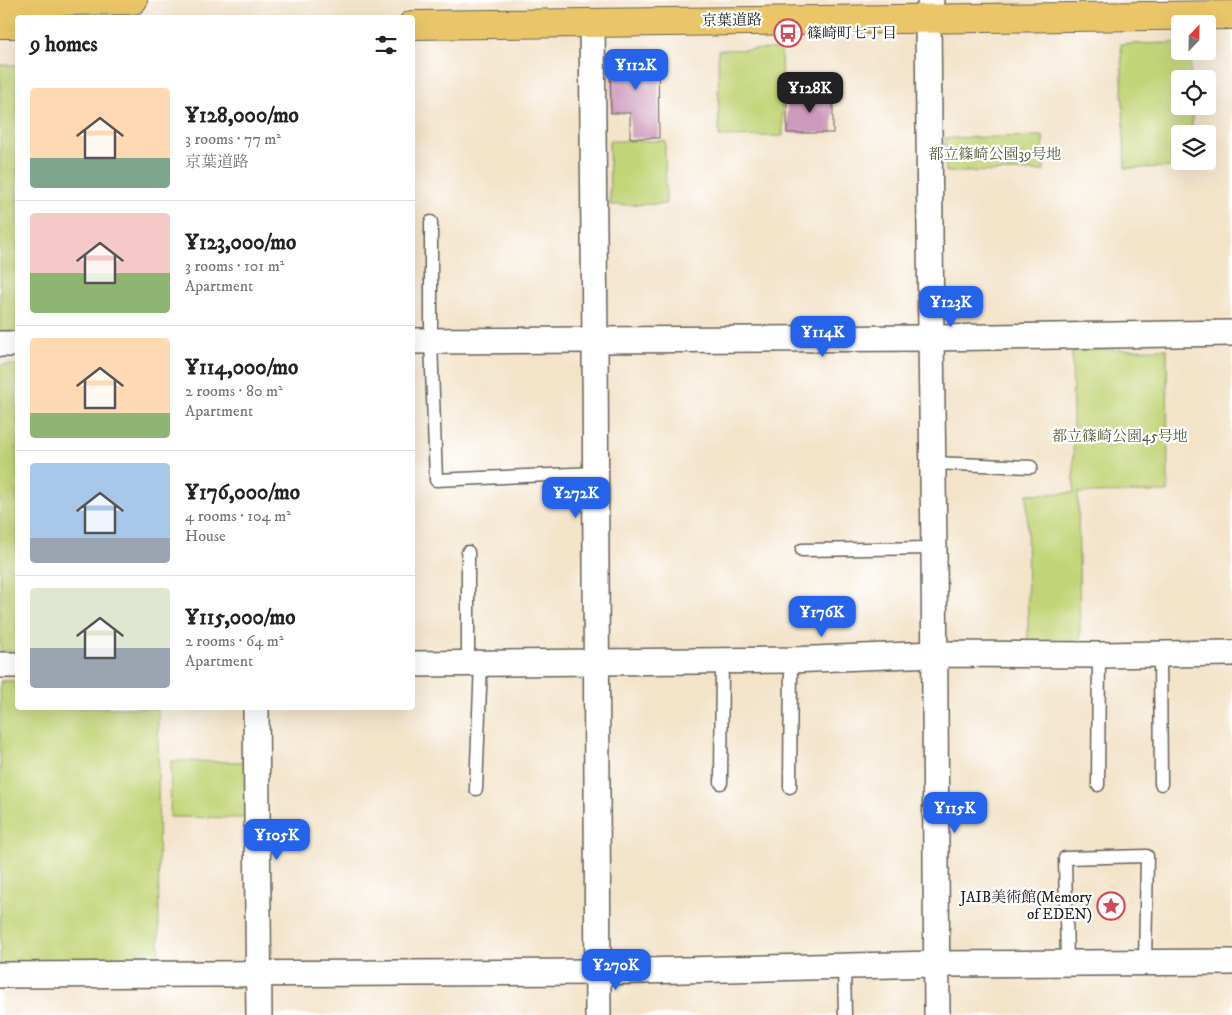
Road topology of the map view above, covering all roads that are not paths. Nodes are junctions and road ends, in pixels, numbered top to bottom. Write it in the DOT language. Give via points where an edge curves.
graph roads {
  1 [pos="133,0"];
  2 [pos="0,2"];
  3 [pos="930,9"];
  4 [pos="1232,15"];
  5 [pos="592,22"];
  6 [pos="0,24"];
  7 [pos="15,24"];
  8 [pos="415,25"];
  9 [pos="431,222"];
  10 [pos="1232,333"];
  11 [pos="931,338"];
  12 [pos="595,340"];
  13 [pos="422,341"];
  14 [pos="0,344"];
  15 [pos="15,344"];
  16 [pos="933,463"];
  17 [pos="1031,466"];
  18 [pos="596,473"];
  19 [pos="934,548"];
  20 [pos="802,550"];
  21 [pos="468,552"];
  22 [pos="1232,653"];
  23 [pos="934,654"];
  24 [pos="1160,654"];
  25 [pos="1099,655"];
  26 [pos="722,660"];
  27 [pos="791,660"];
  28 [pos="597,662"];
  29 [pos="474,663"];
  30 [pos="415,664"];
  31 [pos="0,665"];
  32 [pos="15,665"];
  33 [pos="256,710"];
  34 [pos="721,783"];
  35 [pos="1160,784"];
  36 [pos="1098,785"];
  37 [pos="790,787"];
  38 [pos="476,789"];
  39 [pos="1145,962"];
  40 [pos="1232,962"];
  41 [pos="1067,963"];
  42 [pos="936,964"];
  43 [pos="844,966"];
  44 [pos="597,972"];
  45 [pos="258,974"];
  46 [pos="0,975"];
  47 [pos="259,1015"];
  48 [pos="598,1015"];
  49 [pos="845,1015"];
  50 [pos="936,1015"];
  1 -- 2 [label="highway"];
  3 -- 4 [label="highway, 京葉道路"];
  3 -- 5 [label="highway, 京葉道路"];
  3 -- 11 [label="street"];
  5 -- 8 [label="highway, 京葉道路"];
  5 -- 12 [label="street"];
  6 -- 7 [label="highway"];
  9 -- 13 [label="lane"];
  10 -- 11 [label="street"];
  11 -- 12 [label="street"];
  11 -- 16 [label="street"];
  12 -- 13 [label="street"];
  12 -- 18 [label="street"];
  13 -- 18 [label="lane" via="436,480"];
  14 -- 15 [label="street"];
  16 -- 17 [label="lane"];
  16 -- 19 [label="street"];
  18 -- 28 [label="street"];
  19 -- 20 [label="lane"];
  19 -- 23 [label="street"];
  21 -- 29 [label="lane"];
  22 -- 24 [label="street"];
  23 -- 25 [label="street"];
  23 -- 27 [label="street"];
  23 -- 42 [label="street"];
  24 -- 25 [label="street"];
  24 -- 35 [label="lane"];
  25 -- 36 [label="lane"];
  26 -- 27 [label="street"];
  26 -- 28 [label="street"];
  26 -- 34 [label="lane"];
  27 -- 37 [label="lane"];
  28 -- 29 [label="street"];
  28 -- 44 [label="street"];
  29 -- 30 [label="street"];
  29 -- 38 [label="lane"];
  31 -- 32 [label="street"];
  33 -- 45 [label="street"];
  39 -- 40 [label="street"];
  39 -- 41 [label="street"];
  39 -- 41 [label="lane" via="1147,856 1065,858"];
  41 -- 42 [label="street"];
  42 -- 43 [label="street"];
  42 -- 50 [label="street"];
  43 -- 44 [label="street"];
  43 -- 49 [label="lane"];
  44 -- 45 [label="street"];
  44 -- 48 [label="street"];
  45 -- 46 [label="street"];
  45 -- 47 [label="street"];
}
